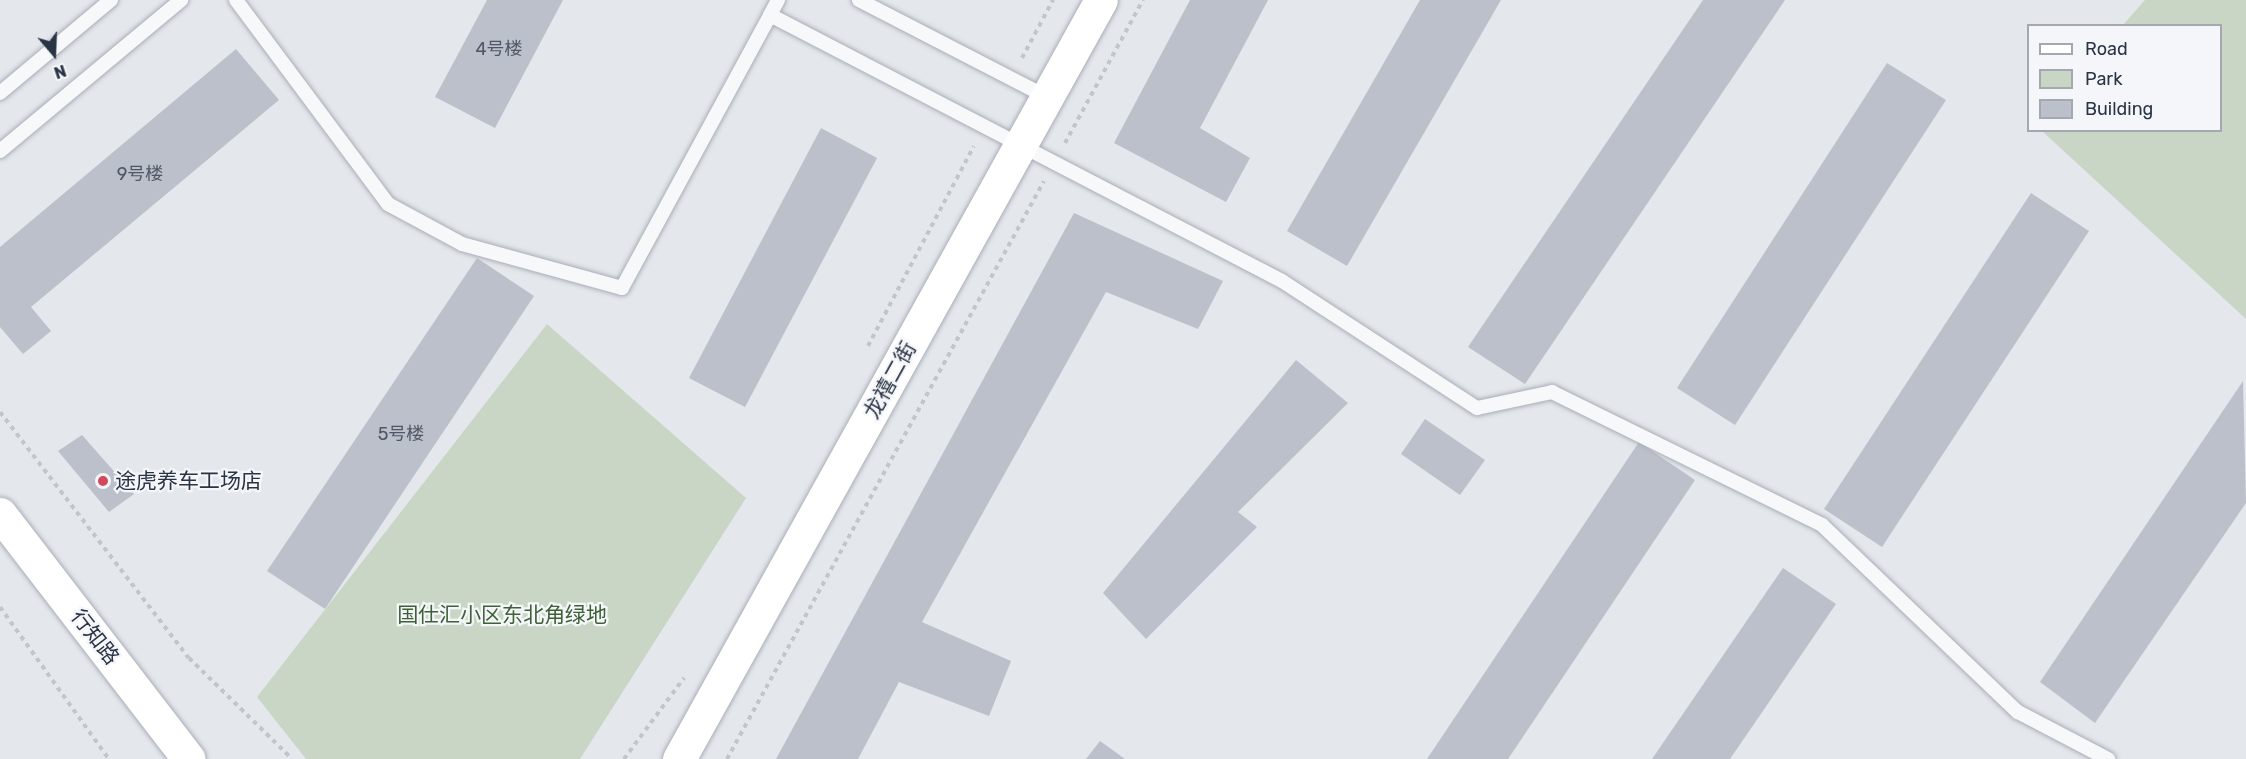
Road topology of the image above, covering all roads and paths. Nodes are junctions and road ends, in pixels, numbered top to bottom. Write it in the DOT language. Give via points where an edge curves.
graph roads {
  1 [pos="111,0"];
  2 [pos="181,0"];
  3 [pos="236,0"];
  4 [pos="778,0"];
  5 [pos="858,0"];
  6 [pos="1053,0"];
  7 [pos="1101,0"];
  8 [pos="1143,0"];
  9 [pos="771,15"];
  10 [pos="1011,78"];
  11 [pos="0,93"];
  12 [pos="1047,96"];
  13 [pos="984,128"];
  14 [pos="1020,146"];
  15 [pos="0,151"];
  16 [pos="1054,164"];
  17 [pos="866,349"];
  18 [pos="0,412"];
  19 [pos="0,514"];
  20 [pos="0,607"];
  21 [pos="690,669"];
  22 [pos="109,759"];
  23 [pos="189,759"];
  24 [pos="292,759"];
  25 [pos="624,759"];
  26 [pos="679,759"];
  27 [pos="727,759"];
  28 [pos="2108,759"];
  1 -- 11 [label="lane"];
  2 -- 15 [label="lane"];
  3 -- 9 [label="lane" via="388,204 462,244 622,288"];
  4 -- 9 [label="lane"];
  5 -- 10 [label="lane"];
  6 -- 10 [label="path"];
  7 -- 12 [label="street, 龙禧二街"];
  8 -- 16 [label="path"];
  9 -- 13 [label="lane"];
  10 -- 12 [label="lane"];
  12 -- 14 [label="street, 龙禧二街"];
  13 -- 14 [label="lane"];
  13 -- 17 [label="path"];
  14 -- 16 [label="lane"];
  14 -- 26 [label="street, 龙禧二街"];
  16 -- 27 [label="path"];
  16 -- 28 [label="lane" via="1282,280 1477,408 1552,392 1822,525 2018,712"];
  18 -- 24 [label="path" via="189,658"];
  19 -- 23 [label="street, 行知路"];
  20 -- 22 [label="path"];
  21 -- 25 [label="path"];
}
